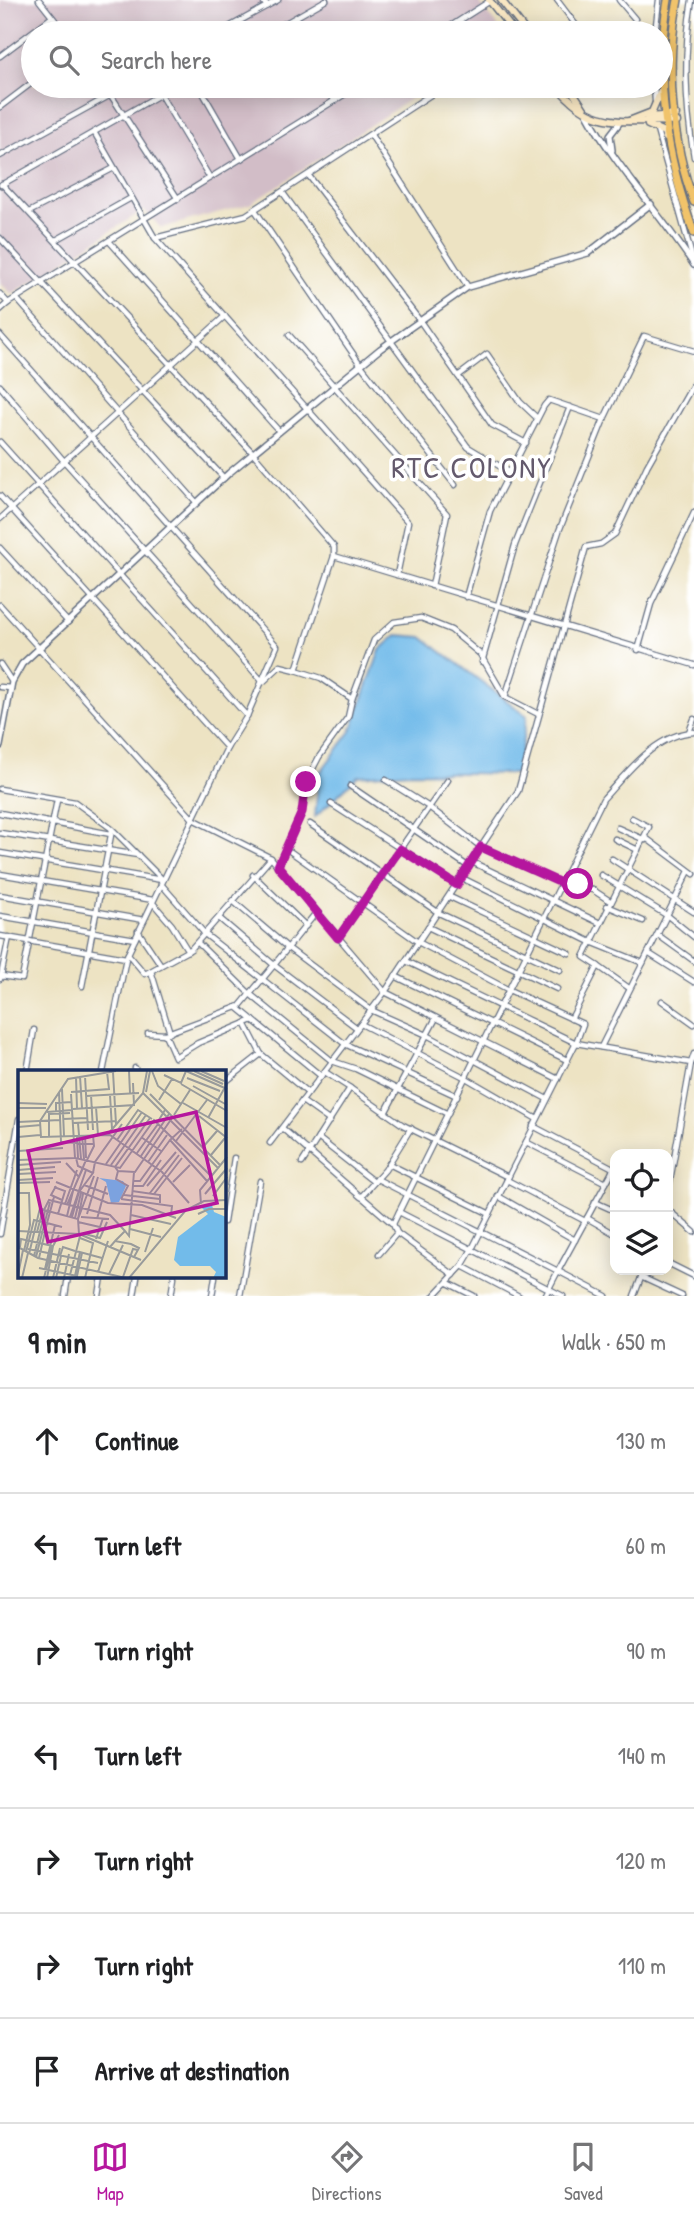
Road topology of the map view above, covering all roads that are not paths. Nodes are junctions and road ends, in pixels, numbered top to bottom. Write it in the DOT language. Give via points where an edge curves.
graph roads {
  1 [pos="39,0"];
  2 [pos="262,0"];
  3 [pos="278,0"];
  4 [pos="326,0"];
  5 [pos="501,0"];
  6 [pos="556,0"];
  7 [pos="619,0"];
  8 [pos="659,0"];
  9 [pos="668,0"];
  10 [pos="678,0"];
  11 [pos="692,0"];
  12 [pos="489,1"];
  13 [pos="267,6"];
  14 [pos="52,17"];
  15 [pos="635,19"];
  16 [pos="47,21"];
  17 [pos="55,21"];
  18 [pos="240,21"];
  19 [pos="291,21"];
  20 [pos="458,21"];
  21 [pos="505,21"];
  22 [pos="518,21"];
  23 [pos="573,21"];
  24 [pos="656,21"];
  25 [pos="666,21"];
  26 [pos="21,40"];
  27 [pos="0,56"];
  28 [pos="21,91"];
  29 [pos="106,98"];
  30 [pos="114,98"];
  31 [pos="153,98"];
  32 [pos="162,98"];
  33 [pos="206,98"];
  34 [pos="338,98"];
  35 [pos="426,98"];
  36 [pos="567,98"];
  37 [pos="579,98"];
  38 [pos="656,98"];
  39 [pos="660,98"];
  40 [pos="335,100"];
  41 [pos="0,107"];
  42 [pos="655,107"];
  43 [pos="585,110"];
  44 [pos="125,114"];
  45 [pos="664,118"];
  46 [pos="676,119"];
  47 [pos="642,121"];
  48 [pos="655,121"];
  49 [pos="624,122"];
  50 [pos="94,132"];
  51 [pos="371,135"];
  52 [pos="668,143"];
  53 [pos="0,156"];
  54 [pos="694,157"];
  55 [pos="242,159"];
  56 [pos="617,163"];
  57 [pos="114,168"];
  58 [pos="309,176"];
  59 [pos="210,178"];
  60 [pos="1,185"];
  61 [pos="283,193"];
  62 [pos="131,198"];
  63 [pos="178,198"];
  64 [pos="694,202"];
  65 [pos="651,204"];
  66 [pos="255,210"];
  67 [pos="29,212"];
  68 [pos="143,220"];
  69 [pos="694,233"];
  70 [pos="0,238"];
  71 [pos="155,238"];
  72 [pos="56,240"];
  73 [pos="109,241"];
  74 [pos="76,261"];
  75 [pos="694,265"];
  76 [pos="43,282"];
  77 [pos="468,287"];
  78 [pos="0,294"];
  79 [pos="16,298"];
  80 [pos="8,303"];
  81 [pos="0,310"];
  82 [pos="225,316"];
  83 [pos="421,321"];
  84 [pos="0,335"];
  85 [pos="289,335"];
  86 [pos="198,341"];
  87 [pos="391,342"];
  88 [pos="694,351"];
  89 [pos="360,364"];
  90 [pos="172,365"];
  91 [pos="458,376"];
  92 [pos="694,383"];
  93 [pos="334,385"];
  94 [pos="0,386"];
  95 [pos="143,390"];
  96 [pos="307,407"];
  97 [pos="570,407"];
  98 [pos="118,413"];
  99 [pos="537,418"];
  100 [pos="604,419"];
  101 [pos="279,431"];
  102 [pos="91,437"];
  103 [pos="0,442"];
  104 [pos="526,443"];
  105 [pos="253,453"];
  106 [pos="64,461"];
  107 [pos="511,473"];
  108 [pos="224,478"];
  109 [pos="38,485"];
  110 [pos="454,485"];
  111 [pos="0,496"];
  112 [pos="197,503"];
  113 [pos="12,508"];
  114 [pos="694,513"];
  115 [pos="0,519"];
  116 [pos="172,526"];
  117 [pos="0,548"];
  118 [pos="145,551"];
  119 [pos="334,556"];
  120 [pos="397,575"];
  121 [pos="118,576"];
  122 [pos="432,586"];
  123 [pos="466,597"];
  124 [pos="94,598"];
  125 [pos="0,605"];
  126 [pos="497,607"];
  127 [pos="531,618"];
  128 [pos="68,622"];
  129 [pos="562,627"];
  130 [pos="39,649"];
  131 [pos="638,650"];
  132 [pos="482,663"];
  133 [pos="0,664"];
  134 [pos="694,665"];
  135 [pos="296,670"];
  136 [pos="263,682"];
  137 [pos="12,685"];
  138 [pos="0,687"];
  139 [pos="505,698"];
  140 [pos="352,699"];
  141 [pos="538,714"];
  142 [pos="247,716"];
  143 [pos="694,719"];
  144 [pos="2,723"];
  145 [pos="691,732"];
  146 [pos="0,746"];
  147 [pos="228,748"];
  148 [pos="386,780"];
  149 [pos="448,780"];
  150 [pos="350,786"];
  151 [pos="0,789"];
  152 [pos="57,800"];
  153 [pos="331,804"];
  154 [pos="429,807"];
  155 [pos="0,813"];
  156 [pos="632,818"];
  157 [pos="193,819"];
  158 [pos="52,823"];
  159 [pos="310,824"];
  160 [pos="414,828"];
  161 [pos="618,828"];
  162 [pos="111,832"];
  163 [pos="0,833"];
  164 [pos="615,839"];
  165 [pos="645,839"];
  166 [pos="49,841"];
  167 [pos="481,847"];
  168 [pos="400,849"];
  169 [pos="638,850"];
  170 [pos="108,851"];
  171 [pos="292,852"];
  172 [pos="0,853"];
  173 [pos="138,856"];
  174 [pos="271,858"];
  175 [pos="611,859"];
  176 [pos="45,861"];
  177 [pos="471,864"];
  178 [pos="278,866"];
  179 [pos="628,868"];
  180 [pos="104,870"];
  181 [pos="384,872"];
  182 [pos="691,872"];
  183 [pos="0,874"];
  184 [pos="253,875"];
  185 [pos="601,875"];
  186 [pos="462,878"];
  187 [pos="41,881"];
  188 [pos="162,882"];
  189 [pos="561,883"];
  190 [pos="457,885"];
  191 [pos="619,885"];
  192 [pos="100,891"];
  193 [pos="0,895"];
  194 [pos="450,897"];
  195 [pos="675,900"];
  196 [pos="37,901"];
  197 [pos="153,901"];
  198 [pos="233,901"];
  199 [pos="364,901"];
  200 [pos="552,901"];
  201 [pos="609,904"];
  202 [pos="97,911"];
  203 [pos="694,912"];
  204 [pos="439,913"];
  205 [pos="316,914"];
  206 [pos="0,916"];
  207 [pos="668,916"];
  208 [pos="219,918"];
  209 [pos="544,919"];
  210 [pos="144,920"];
  211 [pos="33,921"];
  212 [pos="643,921"];
  213 [pos="600,923"];
  214 [pos="306,926"];
  215 [pos="428,927"];
  216 [pos="138,931"];
  217 [pos="93,932"];
  218 [pos="205,935"];
  219 [pos="658,935"];
  220 [pos="0,936"];
  221 [pos="535,936"];
  222 [pos="9,937"];
  223 [pos="694,937"];
  224 [pos="338,938"];
  225 [pos="135,939"];
  226 [pos="418,942"];
  227 [pos="591,942"];
  228 [pos="198,943"];
  229 [pos="288,948"];
  230 [pos="89,951"];
  231 [pos="188,951"];
  232 [pos="527,953"];
  233 [pos="569,953"];
  234 [pos="648,953"];
  235 [pos="127,956"];
  236 [pos="406,961"];
  237 [pos="694,961"];
  238 [pos="643,963"];
  239 [pos="161,965"];
  240 [pos="274,965"];
  241 [pos="598,966"];
  242 [pos="560,970"];
  243 [pos="151,971"];
  244 [pos="518,972"];
  245 [pos="395,976"];
  246 [pos="0,977"];
  247 [pos="262,979"];
  248 [pos="694,982"];
  249 [pos="82,986"];
  250 [pos="629,988"];
  251 [pos="557,989"];
  252 [pos="509,990"];
  253 [pos="385,992"];
  254 [pos="250,994"];
  255 [pos="662,1001"];
  256 [pos="502,1006"];
  257 [pos="237,1007"];
  258 [pos="371,1010"];
  259 [pos="436,1018"];
  260 [pos="571,1019"];
  261 [pos="253,1020"];
  262 [pos="245,1023"];
  263 [pos="694,1024"];
  264 [pos="493,1025"];
  265 [pos="359,1026"];
  266 [pos="34,1030"];
  267 [pos="148,1033"];
  268 [pos="168,1033"];
  269 [pos="427,1035"];
  270 [pos="485,1041"];
  271 [pos="576,1043"];
  272 [pos="345,1044"];
  273 [pos="601,1048"];
  274 [pos="418,1052"];
  275 [pos="261,1054"];
  276 [pos="694,1054"];
  277 [pos="475,1060"];
  278 [pos="567,1060"];
  279 [pos="332,1061"];
  280 [pos="691,1063"];
  281 [pos="27,1070"];
  282 [pos="103,1070"];
  283 [pos="407,1071"];
  284 [pos="323,1074"];
  285 [pos="466,1078"];
  286 [pos="558,1079"];
  287 [pos="226,1081"];
  288 [pos="350,1088"];
  289 [pos="398,1088"];
  290 [pos="308,1093"];
  291 [pos="457,1096"];
  292 [pos="547,1099"];
  293 [pos="302,1101"];
  294 [pos="385,1112"];
  295 [pos="448,1114"];
  296 [pos="537,1119"];
  297 [pos="330,1121"];
  298 [pos="18,1125"];
  299 [pos="533,1126"];
  300 [pos="282,1128"];
  301 [pos="411,1129"];
  302 [pos="318,1138"];
  303 [pos="435,1140"];
  304 [pos="526,1142"];
  305 [pos="270,1143"];
  306 [pos="309,1152"];
  307 [pos="234,1158"];
  308 [pos="302,1163"];
  309 [pos="389,1164"];
  310 [pos="673,1164"];
  311 [pos="610,1166"];
  312 [pos="417,1177"];
  313 [pos="610,1177"];
  314 [pos="507,1178"];
  315 [pos="260,1181"];
  316 [pos="376,1181"];
  317 [pos="606,1183"];
  318 [pos="408,1195"];
  319 [pos="498,1196"];
  320 [pos="362,1197"];
  321 [pos="595,1202"];
  322 [pos="226,1209"];
  323 [pos="610,1210"];
  324 [pos="399,1212"];
  325 [pos="670,1212"];
  326 [pos="490,1214"];
  327 [pos="586,1220"];
  328 [pos="393,1224"];
  329 [pos="610,1232"];
  330 [pos="397,1233"];
  331 [pos="481,1233"];
  332 [pos="694,1233"];
  333 [pos="0,1234"];
  334 [pos="575,1240"];
  335 [pos="472,1249"];
  336 [pos="379,1254"];
  337 [pos="462,1266"];
  338 [pos="673,1266"];
  339 [pos="558,1271"];
  340 [pos="454,1275"];
  341 [pos="694,1276"];
  342 [pos="641,1277"];
  343 [pos="448,1283"];
  344 [pos="549,1289"];
  345 [pos="635,1294"];
  346 [pos="240,1296"];
  347 [pos="434,1296"];
  348 [pos="474,1296"];
  349 [pos="519,1296"];
  350 [pos="545,1296"];
  351 [pos="563,1296"];
  352 [pos="606,1296"];
  353 [pos="642,1296"];
  354 [pos="682,1296"];
  1 -- 14 [label="street"];
  2 -- 13 [label="street"];
  3 -- 13 [label="street"];
  4 -- 19 [label="street"];
  5 -- 22 [label="main road"];
  6 -- 23 [label="street"];
  7 -- 15 [label="street"];
  8 -- 24 [label="street"];
  9 -- 25 [label="highway"];
  10 -- 46 [label="highway" via="673,48"];
  11 -- 54 [label="street" via="685,48"];
  12 -- 20 [label="street"];
  12 -- 21 [label="main road"];
  13 -- 18 [label="street"];
  14 -- 16 [label="street"];
  14 -- 17 [label="street"];
  26 -- 27 [label="street"];
  28 -- 41 [label="street"];
  29 -- 53 [label="street"];
  30 -- 44 [label="street"];
  31 -- 44 [label="street"];
  32 -- 59 [label="street"];
  33 -- 55 [label="street"];
  34 -- 40 [label="street"];
  35 -- 51 [label="street"];
  36 -- 43 [label="main road"];
  37 -- 43 [label="main road"];
  38 -- 42 [label="main road"];
  39 -- 45 [label="highway"];
  40 -- 55 [label="street"];
  42 -- 47 [label="main road"];
  42 -- 48 [label="street"];
  43 -- 49 [label="main road"];
  43 -- 56 [label="street"];
  44 -- 50 [label="street"];
  44 -- 63 [label="street"];
  45 -- 46 [label="main road"];
  45 -- 48 [label="main road"];
  45 -- 52 [label="highway"];
  46 -- 64 [label="highway"];
  47 -- 48 [label="main road"];
  47 -- 49 [label="main road"];
  48 -- 52 [label="main road"];
  48 -- 75 [label="street"];
  49 -- 56 [label="street" via="610,135"];
  50 -- 57 [label="street"];
  50 -- 60 [label="street"];
  51 -- 58 [label="street"];
  51 -- 77 [label="street"];
  52 -- 69 [label="highway"];
  55 -- 59 [label="street"];
  56 -- 65 [label="street"];
  57 -- 62 [label="street"];
  57 -- 67 [label="street"];
  58 -- 61 [label="street"];
  58 -- 83 [label="street"];
  59 -- 63 [label="street"];
  60 -- 67 [label="street"];
  61 -- 66 [label="street"];
  61 -- 87 [label="street"];
  62 -- 68 [label="street"];
  62 -- 72 [label="street"];
  63 -- 68 [label="street"];
  65 -- 75 [label="street"];
  65 -- 77 [label="street" via="588,253"];
  66 -- 71 [label="street"];
  66 -- 89 [label="street"];
  67 -- 72 [label="street"];
  68 -- 71 [label="street"];
  68 -- 73 [label="street"];
  70 -- 76 [label="street"];
  71 -- 82 [label="street"];
  72 -- 74 [label="street"];
  73 -- 74 [label="street"];
  73 -- 86 [label="street"];
  74 -- 76 [label="street"];
  74 -- 90 [label="street"];
  76 -- 79 [label="street"];
  76 -- 95 [label="street"];
  77 -- 83 [label="street"];
  78 -- 80 [label="street"];
  79 -- 80 [label="street"];
  79 -- 98 [label="street"];
  80 -- 81 [label="street"];
  82 -- 86 [label="street"];
  82 -- 96 [label="street"];
  83 -- 87 [label="street"];
  83 -- 91 [label="street"];
  84 -- 102 [label="street"];
  85 -- 93 [label="street"];
  86 -- 90 [label="street"];
  86 -- 101 [label="street"];
  87 -- 89 [label="street"];
  87 -- 107 [label="street" via="468,447"];
  88 -- 100 [label="street" via="644,337"];
  89 -- 93 [label="street"];
  89 -- 110 [label="street"];
  90 -- 95 [label="street"];
  90 -- 105 [label="street"];
  91 -- 99 [label="street" via="487,354 520,402"];
  91 -- 104 [label="street" via="492,425"];
  92 -- 129 [label="street" via="615,534 586,547"];
  93 -- 96 [label="street"];
  93 -- 122 [label="street" via="447,513"];
  94 -- 106 [label="street"];
  95 -- 98 [label="street"];
  95 -- 108 [label="street"];
  96 -- 101 [label="street"];
  96 -- 120 [label="street" via="408,522"];
  97 -- 99 [label="street" via="548,400"];
  97 -- 100 [label="street"];
  97 -- 126 [label="street" via="515,545"];
  98 -- 102 [label="street"];
  98 -- 112 [label="street"];
  99 -- 104 [label="street"];
  100 -- 127 [label="street" via="559,531"];
  101 -- 105 [label="street"];
  102 -- 106 [label="street"];
  102 -- 116 [label="street"];
  103 -- 109 [label="street"];
  104 -- 107 [label="street"];
  105 -- 108 [label="street"];
  105 -- 119 [label="street" via="334,547"];
  106 -- 109 [label="street"];
  106 -- 118 [label="street"];
  107 -- 123 [label="street" via="490,511"];
  108 -- 112 [label="street"];
  109 -- 113 [label="street"];
  109 -- 121 [label="street"];
  111 -- 113 [label="street"];
  112 -- 116 [label="street"];
  113 -- 115 [label="street"];
  113 -- 124 [label="street"];
  114 -- 131 [label="street" via="651,604"];
  116 -- 118 [label="street"];
  116 -- 136 [label="street" via="277,646"];
  117 -- 128 [label="street"];
  118 -- 121 [label="street"];
  118 -- 136 [label="street"];
  119 -- 120 [label="street"];
  119 -- 135 [label="street"];
  120 -- 122 [label="street"];
  121 -- 124 [label="street"];
  121 -- 142 [label="street"];
  122 -- 123 [label="street"];
  123 -- 126 [label="street"];
  124 -- 128 [label="street"];
  124 -- 147 [label="street"];
  125 -- 130 [label="street"];
  126 -- 127 [label="street"];
  126 -- 132 [label="street"];
  127 -- 129 [label="street"];
  127 -- 139 [label="street"];
  128 -- 130 [label="street"];
  129 -- 131 [label="street"];
  129 -- 141 [label="street"];
  130 -- 137 [label="street" via="22,664"];
  130 -- 157 [label="street"];
  131 -- 134 [label="street"];
  132 -- 139 [label="street"];
  132 -- 140 [label="street" via="480,654 452,630 421,618 394,622 374,640"];
  133 -- 137 [label="street"];
  135 -- 136 [label="street" via="280,666"];
  135 -- 140 [label="street" via="321,678"];
  136 -- 142 [label="street"];
  137 -- 138 [label="street"];
  137 -- 144 [label="street"];
  139 -- 141 [label="street"];
  140 -- 178 [label="street" via="348,717 306,782 302,812"];
  141 -- 167 [label="street" via="518,791"];
  142 -- 147 [label="street"];
  143 -- 145 [label="street"];
  144 -- 146 [label="street"];
  145 -- 189 [label="street" via="666,739 603,799"];
  147 -- 157 [label="street"];
  148 -- 154 [label="street"];
  149 -- 154 [label="street"];
  150 -- 160 [label="street"];
  151 -- 152 [label="street"];
  152 -- 158 [label="street"];
  152 -- 162 [label="street" via="75,802"];
  153 -- 168 [label="street"];
  154 -- 160 [label="street"];
  154 -- 167 [label="street"];
  155 -- 158 [label="street"];
  156 -- 165 [label="street" via="649,827"];
  157 -- 174 [label="street"];
  157 -- 188 [label="street"];
  158 -- 162 [label="street"];
  158 -- 166 [label="street"];
  159 -- 181 [label="street"];
  160 -- 168 [label="street"];
  160 -- 177 [label="street"];
  161 -- 165 [label="street"];
  162 -- 170 [label="street"];
  162 -- 173 [label="street"];
  163 -- 166 [label="street"];
  164 -- 169 [label="street"];
  165 -- 169 [label="street"];
  165 -- 182 [label="street"];
  166 -- 170 [label="street"];
  166 -- 176 [label="street"];
  167 -- 177 [label="street"];
  167 -- 189 [label="street"];
  168 -- 181 [label="street"];
  168 -- 190 [label="street"];
  169 -- 179 [label="street"];
  170 -- 173 [label="street"];
  170 -- 180 [label="street"];
  171 -- 199 [label="street"];
  172 -- 176 [label="street"];
  173 -- 188 [label="street"];
  174 -- 178 [label="street"];
  174 -- 184 [label="street"];
  175 -- 179 [label="street"];
  176 -- 180 [label="street"];
  176 -- 187 [label="street"];
  177 -- 186 [label="street"];
  177 -- 200 [label="street"];
  178 -- 205 [label="street"];
  179 -- 191 [label="street"];
  179 -- 195 [label="street"];
  180 -- 188 [label="street"];
  180 -- 192 [label="street"];
  181 -- 199 [label="street"];
  181 -- 204 [label="street"];
  182 -- 195 [label="street"];
  183 -- 187 [label="street"];
  184 -- 198 [label="street"];
  184 -- 214 [label="street"];
  185 -- 191 [label="street"];
  186 -- 190 [label="street"];
  186 -- 209 [label="street"];
  187 -- 192 [label="street"];
  187 -- 196 [label="street"];
  188 -- 197 [label="street"];
  188 -- 218 [label="street"];
  189 -- 200 [label="street"];
  189 -- 201 [label="street" via="593,890"];
  190 -- 194 [label="street"];
  191 -- 201 [label="street"];
  191 -- 207 [label="street"];
  192 -- 197 [label="street"];
  192 -- 202 [label="street"];
  193 -- 196 [label="street"];
  194 -- 204 [label="street"];
  194 -- 221 [label="street"];
  195 -- 203 [label="street"];
  195 -- 207 [label="street"];
  196 -- 202 [label="street"];
  196 -- 211 [label="street"];
  197 -- 210 [label="street"];
  197 -- 231 [label="street"];
  198 -- 208 [label="street"];
  198 -- 229 [label="street"];
  199 -- 224 [label="street"];
  199 -- 226 [label="street"];
  200 -- 209 [label="street"];
  200 -- 213 [label="street"];
  201 -- 212 [label="street"];
  201 -- 213 [label="street"];
  202 -- 210 [label="street"];
  202 -- 217 [label="street"];
  204 -- 215 [label="street"];
  204 -- 232 [label="street"];
  205 -- 214 [label="street"];
  205 -- 224 [label="street"];
  206 -- 211 [label="street"];
  207 -- 219 [label="street"];
  207 -- 223 [label="street"];
  208 -- 218 [label="street"];
  208 -- 240 [label="street"];
  209 -- 221 [label="street"];
  209 -- 227 [label="street"];
  210 -- 216 [label="street"];
  211 -- 217 [label="street"];
  211 -- 246 [label="street" via="22,979"];
  213 -- 227 [label="street"];
  214 -- 229 [label="street"];
  215 -- 226 [label="street"];
  215 -- 244 [label="street"];
  216 -- 225 [label="street"];
  216 -- 239 [label="street"];
  217 -- 225 [label="street"];
  217 -- 230 [label="street"];
  218 -- 228 [label="street"];
  218 -- 247 [label="street"];
  219 -- 234 [label="street"];
  219 -- 237 [label="street"];
  220 -- 222 [label="street"];
  221 -- 232 [label="street"];
  221 -- 233 [label="street"];
  222 -- 230 [label="street"];
  222 -- 246 [label="street"];
  224 -- 253 [label="street"];
  225 -- 235 [label="street"];
  226 -- 236 [label="street"];
  226 -- 252 [label="street"];
  227 -- 238 [label="street"];
  227 -- 241 [label="street" via="584,957"];
  228 -- 231 [label="street"];
  228 -- 254 [label="street"];
  229 -- 240 [label="street"];
  229 -- 258 [label="street"];
  230 -- 235 [label="street"];
  230 -- 249 [label="street"];
  231 -- 239 [label="street"];
  232 -- 242 [label="street"];
  232 -- 244 [label="street"];
  234 -- 238 [label="street"];
  234 -- 248 [label="street"];
  235 -- 243 [label="street" via="145,974"];
  235 -- 282 [label="street"];
  236 -- 245 [label="street"];
  236 -- 256 [label="street"];
  238 -- 250 [label="street"];
  239 -- 243 [label="street"];
  240 -- 247 [label="street"];
  240 -- 265 [label="street"];
  241 -- 250 [label="street"];
  241 -- 260 [label="street"];
  243 -- 268 [label="street"];
  244 -- 251 [label="street"];
  244 -- 252 [label="street"];
  245 -- 253 [label="street"];
  245 -- 264 [label="street"];
  247 -- 254 [label="street"];
  247 -- 272 [label="street"];
  250 -- 273 [label="street"];
  252 -- 256 [label="street"];
  252 -- 260 [label="street"];
  253 -- 258 [label="street"];
  253 -- 259 [label="street"];
  254 -- 257 [label="street"];
  254 -- 279 [label="street"];
  255 -- 263 [label="street"];
  256 -- 264 [label="street"];
  256 -- 271 [label="street"];
  257 -- 261 [label="street"];
  257 -- 268 [label="street"];
  258 -- 265 [label="street"];
  258 -- 269 [label="street"];
  259 -- 269 [label="street"];
  259 -- 270 [label="street"];
  260 -- 271 [label="street" via="583,1024"];
  261 -- 262 [label="street"];
  261 -- 284 [label="street"];
  262 -- 268 [label="street" via="175,1057"];
  262 -- 275 [label="street"];
  264 -- 270 [label="street"];
  264 -- 278 [label="street"];
  265 -- 272 [label="street"];
  265 -- 274 [label="street"];
  266 -- 281 [label="street"];
  267 -- 268 [label="street"];
  269 -- 274 [label="street"];
  269 -- 277 [label="street"];
  270 -- 277 [label="street"];
  270 -- 286 [label="street"];
  271 -- 273 [label="street"];
  271 -- 278 [label="street"];
  272 -- 279 [label="street"];
  272 -- 283 [label="street"];
  273 -- 280 [label="street"];
  274 -- 283 [label="street"];
  274 -- 285 [label="street"];
  275 -- 287 [label="street"];
  275 -- 290 [label="street"];
  276 -- 280 [label="street"];
  277 -- 285 [label="street"];
  277 -- 292 [label="street"];
  278 -- 286 [label="street"];
  279 -- 284 [label="street"];
  279 -- 289 [label="street"];
  280 -- 310 [label="street"];
  283 -- 289 [label="street"];
  283 -- 291 [label="street"];
  284 -- 288 [label="street"];
  284 -- 290 [label="street"];
  285 -- 291 [label="street"];
  285 -- 296 [label="street"];
  286 -- 292 [label="street"];
  288 -- 294 [label="street"];
  288 -- 297 [label="street"];
  289 -- 294 [label="street"];
  289 -- 295 [label="street"];
  290 -- 293 [label="street"];
  291 -- 295 [label="street"];
  292 -- 296 [label="street"];
  293 -- 297 [label="street"];
  293 -- 300 [label="street"];
  294 -- 301 [label="street"];
  295 -- 303 [label="street"];
  296 -- 299 [label="street"];
  297 -- 302 [label="street"];
  298 -- 333 [label="street"];
  299 -- 304 [label="street"];
  299 -- 311 [label="street"];
  300 -- 305 [label="street"];
  300 -- 306 [label="street"];
  301 -- 303 [label="street"];
  301 -- 309 [label="street"];
  302 -- 306 [label="street"];
  302 -- 316 [label="street"];
  303 -- 312 [label="street"];
  303 -- 314 [label="street"];
  304 -- 314 [label="street"];
  304 -- 317 [label="street"];
  306 -- 308 [label="street"];
  306 -- 320 [label="street"];
  307 -- 322 [label="street"];
  309 -- 312 [label="street"];
  309 -- 316 [label="street"];
  312 -- 318 [label="street"];
  312 -- 326 [label="street"];
  313 -- 317 [label="street"];
  314 -- 319 [label="street"];
  314 -- 327 [label="street"];
  315 -- 346 [label="street"];
  316 -- 318 [label="street"];
  316 -- 320 [label="street"];
  317 -- 321 [label="street"];
  318 -- 324 [label="street"];
  318 -- 331 [label="street"];
  319 -- 326 [label="street"];
  319 -- 334 [label="street"];
  320 -- 328 [label="street"];
  321 -- 323 [label="street"];
  321 -- 327 [label="street"];
  324 -- 328 [label="street"];
  324 -- 335 [label="street"];
  325 -- 332 [label="street"];
  326 -- 331 [label="street"];
  327 -- 329 [label="street"];
  327 -- 334 [label="street"];
  328 -- 330 [label="street"];
  330 -- 336 [label="street"];
  330 -- 340 [label="street"];
  331 -- 335 [label="street"];
  331 -- 339 [label="street"];
  334 -- 339 [label="street"];
  335 -- 337 [label="street"];
  335 -- 344 [label="street"];
  337 -- 340 [label="street"];
  337 -- 349 [label="street"];
  338 -- 341 [label="street"];
  339 -- 344 [label="street"];
  339 -- 352 [label="street"];
  340 -- 343 [label="street"];
  342 -- 345 [label="street"];
  342 -- 354 [label="street"];
  343 -- 347 [label="street"];
  343 -- 348 [label="street"];
  344 -- 350 [label="street"];
  344 -- 351 [label="street"];
  345 -- 353 [label="street"];
}
